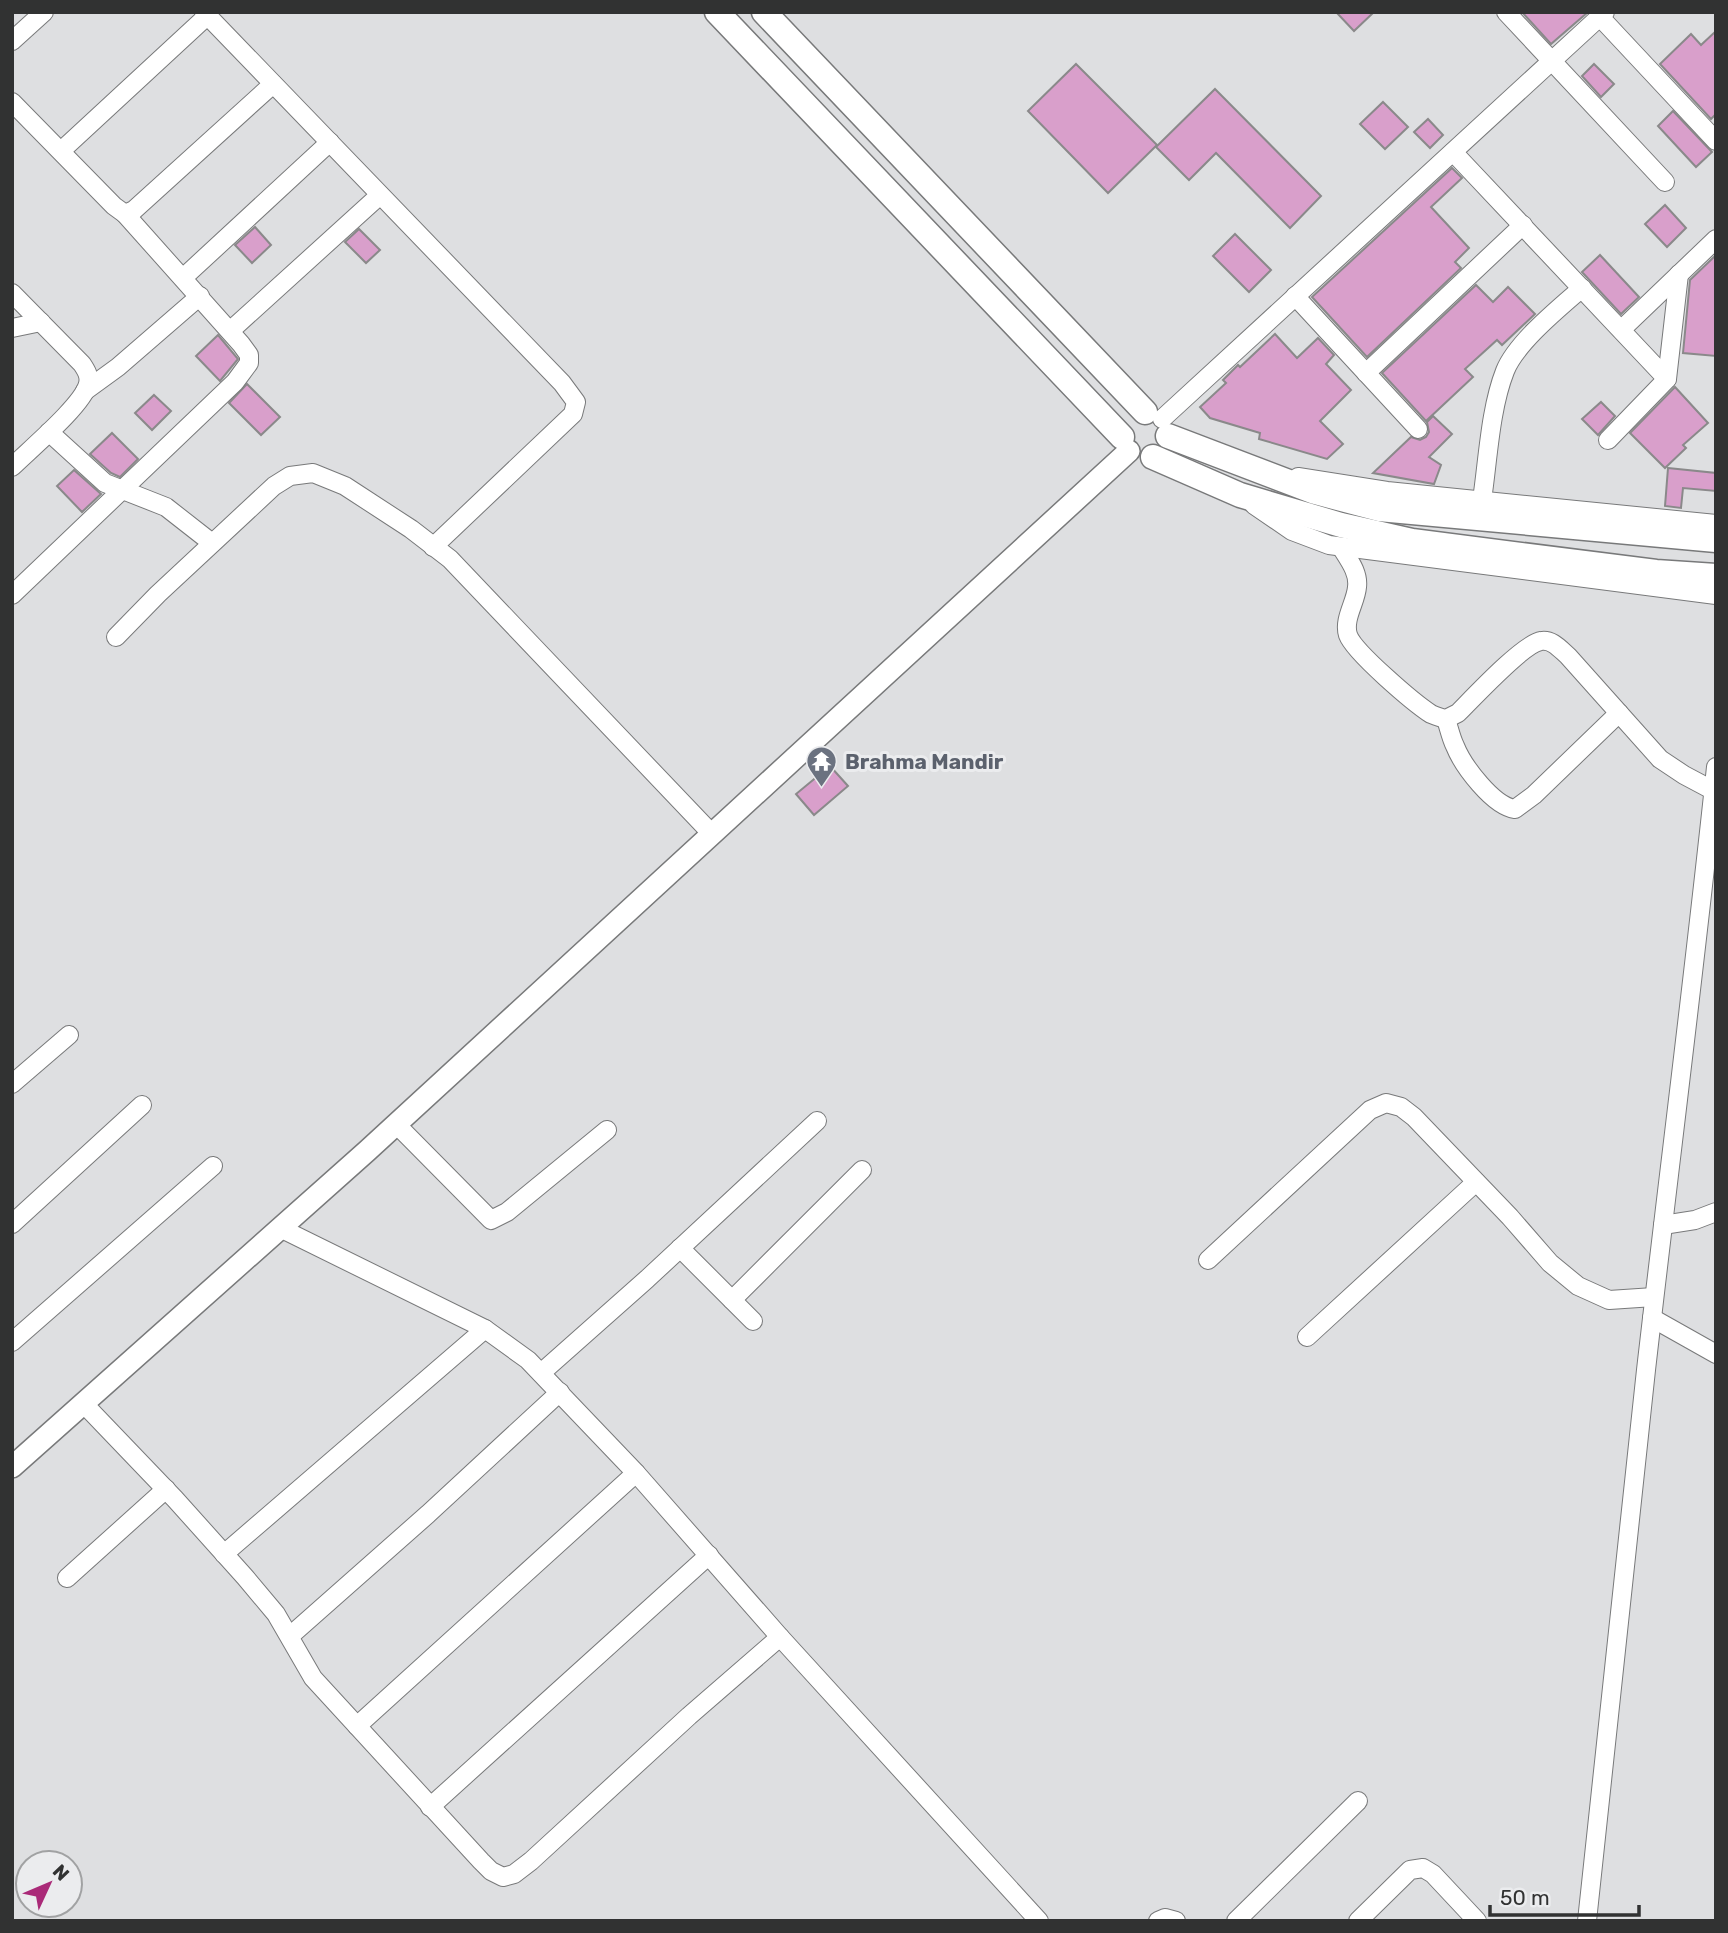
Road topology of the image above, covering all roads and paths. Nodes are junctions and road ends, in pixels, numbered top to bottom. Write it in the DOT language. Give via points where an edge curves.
graph roads {
  1 [pos="44,12"];
  2 [pos="716,12"];
  3 [pos="764,12"];
  4 [pos="1506,12"];
  5 [pos="206,14"];
  6 [pos="1602,14"];
  7 [pos="12,41"];
  8 [pos="1550,60"];
  9 [pos="273,84"];
  10 [pos="12,102"];
  11 [pos="1716,141"];
  12 [pos="330,142"];
  13 [pos="61,151"];
  14 [pos="1453,152"];
  15 [pos="1665,182"];
  16 [pos="380,195"];
  17 [pos="125,214"];
  18 [pos="1523,225"];
  19 [pos="1716,239"];
  20 [pos="1679,274"];
  21 [pos="184,277"];
  22 [pos="1582,288"];
  23 [pos="13,296"];
  24 [pos="200,296"];
  25 [pos="1295,296"];
  26 [pos="41,322"];
  27 [pos="12,328"];
  28 [pos="1622,329"];
  29 [pos="230,331"];
  30 [pos="1366,373"];
  31 [pos="1667,379"];
  32 [pos="85,391"];
  33 [pos="1158,422"];
  34 [pos="1418,429"];
  35 [pos="48,432"];
  36 [pos="1608,440"];
  37 [pos="1125,444"];
  38 [pos="1153,457"];
  39 [pos="12,467"];
  40 [pos="1267,473"];
  41 [pos="121,491"];
  42 [pos="1240,495"];
  43 [pos="1482,500"];
  44 [pos="1716,524"];
  45 [pos="1716,540"];
  46 [pos="212,543"];
  47 [pos="433,547"];
  48 [pos="1341,547"];
  49 [pos="1716,576"];
  50 [pos="1716,594"];
  51 [pos="12,595"];
  52 [pos="116,637"];
  53 [pos="1619,713"];
  54 [pos="1447,719"];
  55 [pos="1716,767"];
  56 [pos="1715,791"];
  57 [pos="712,834"];
  58 [pos="1702,909"];
  59 [pos="1716,923"];
  60 [pos="69,1035"];
  61 [pos="12,1084"];
  62 [pos="142,1105"];
  63 [pos="817,1121"];
  64 [pos="396,1124"];
  65 [pos="607,1130"];
  66 [pos="213,1166"];
  67 [pos="862,1170"];
  68 [pos="1476,1182"];
  69 [pos="1716,1212"];
  70 [pos="12,1224"];
  71 [pos="1662,1225"];
  72 [pos="280,1228"];
  73 [pos="680,1248"];
  74 [pos="1208,1259"];
  75 [pos="1654,1297"];
  76 [pos="732,1300"];
  77 [pos="1652,1318"];
  78 [pos="753,1321"];
  79 [pos="485,1329"];
  80 [pos="1307,1337"];
  81 [pos="12,1342"];
  82 [pos="1716,1354"];
  83 [pos="541,1373"];
  84 [pos="560,1392"];
  85 [pos="83,1403"];
  86 [pos="12,1466"];
  87 [pos="636,1473"];
  88 [pos="166,1489"];
  89 [pos="224,1554"];
  90 [pos="709,1555"];
  91 [pos="67,1578"];
  92 [pos="290,1636"];
  93 [pos="780,1637"];
  94 [pos="357,1726"];
  95 [pos="1358,1801"];
  96 [pos="430,1807"];
  97 [pos="1039,1921"];
  98 [pos="1158,1921"];
  99 [pos="1176,1921"];
  100 [pos="1236,1921"];
  101 [pos="1358,1921"];
  102 [pos="1477,1921"];
  103 [pos="1587,1921"];
  1 -- 7 [label="street"];
  2 -- 37 [label="main road"];
  3 -- 33 [label="main road"];
  4 -- 8 [label="street"];
  5 -- 9 [label="street"];
  5 -- 13 [label="street"];
  6 -- 8 [label="street"];
  6 -- 11 [label="street"];
  8 -- 14 [label="street"];
  8 -- 15 [label="street"];
  9 -- 12 [label="street"];
  9 -- 17 [label="street"];
  10 -- 13 [label="street"];
  12 -- 16 [label="street"];
  12 -- 21 [label="street"];
  13 -- 17 [label="street"];
  14 -- 18 [label="street"];
  14 -- 25 [label="street"];
  16 -- 29 [label="street"];
  16 -- 47 [label="street" via="576,402 573,414"];
  17 -- 21 [label="street"];
  18 -- 22 [label="street"];
  18 -- 30 [label="street"];
  19 -- 20 [label="street"];
  20 -- 28 [label="street"];
  20 -- 31 [label="street"];
  21 -- 24 [label="street"];
  22 -- 28 [label="street"];
  22 -- 43 [label="street" via="1546,320 1505,370"];
  23 -- 26 [label="street"];
  24 -- 29 [label="street"];
  24 -- 32 [label="street"];
  25 -- 30 [label="street"];
  25 -- 33 [label="street"];
  26 -- 27 [label="street"];
  26 -- 32 [label="street" via="87,371"];
  28 -- 31 [label="street"];
  29 -- 41 [label="street" via="249,363 235,382"];
  30 -- 34 [label="street"];
  31 -- 36 [label="street"];
  32 -- 35 [label="street"];
  33 -- 37 [label="main road" via="1137,414 1128,419"];
  33 -- 38 [label="main road" via="1162,451"];
  33 -- 40 [label="main road"];
  35 -- 39 [label="street"];
  35 -- 41 [label="street" via="90,471"];
  37 -- 38 [label="main road" via="1143,458"];
  37 -- 57 [label="street"];
  38 -- 42 [label="main road"];
  40 -- 43 [label="street"];
  40 -- 45 [label="main road" via="1379,509"];
  41 -- 46 [label="street" via="166,507"];
  41 -- 51 [label="street"];
  42 -- 48 [label="street" via="1292,531"];
  42 -- 49 [label="main road" via="1412,541"];
  43 -- 44 [label="street"];
  46 -- 47 [label="street" via="274,486 290,476 313,473 376,505"];
  46 -- 52 [label="street"];
  47 -- 57 [label="street" via="450,559"];
  48 -- 50 [label="street"];
  48 -- 54 [label="street" via="1356,573 1358,587 1348,635 1408,697"];
  53 -- 54 [label="street" via="1559,647 1542,640 1526,648"];
  53 -- 54 [label="street" via="1515,809 1497,802 1466,766"];
  53 -- 56 [label="street" via="1660,759"];
  55 -- 56 [label="street"];
  56 -- 58 [label="street"];
  57 -- 64 [label="street"];
  58 -- 59 [label="street"];
  58 -- 71 [label="street"];
  60 -- 61 [label="street"];
  62 -- 70 [label="street"];
  63 -- 73 [label="street"];
  64 -- 65 [label="street" via="491,1220"];
  64 -- 72 [label="street"];
  66 -- 81 [label="street"];
  67 -- 76 [label="street"];
  68 -- 74 [label="street" via="1413,1117 1401,1107 1385,1103 1370,1110"];
  68 -- 75 [label="street" via="1577,1286 1609,1300"];
  68 -- 80 [label="street"];
  69 -- 71 [label="street"];
  71 -- 75 [label="street"];
  72 -- 79 [label="street"];
  72 -- 85 [label="street"];
  73 -- 76 [label="street"];
  73 -- 83 [label="street"];
  75 -- 77 [label="street"];
  76 -- 78 [label="street"];
  77 -- 82 [label="street"];
  77 -- 103 [label="street"];
  79 -- 83 [label="street"];
  79 -- 89 [label="street"];
  83 -- 84 [label="street"];
  84 -- 87 [label="street"];
  84 -- 92 [label="street"];
  85 -- 86 [label="street"];
  85 -- 88 [label="street"];
  87 -- 90 [label="street"];
  87 -- 94 [label="street"];
  88 -- 89 [label="street"];
  88 -- 91 [label="street"];
  89 -- 92 [label="street"];
  90 -- 93 [label="street"];
  90 -- 96 [label="street"];
  92 -- 94 [label="street" via="313,1678"];
  93 -- 96 [label="street" via="514,1874 503,1877 491,1871"];
  93 -- 97 [label="street"];
  94 -- 96 [label="street"];
  95 -- 100 [label="street"];
  98 -- 99 [label="street"];
  101 -- 102 [label="street" via="1410,1870 1423,1868"];
}
